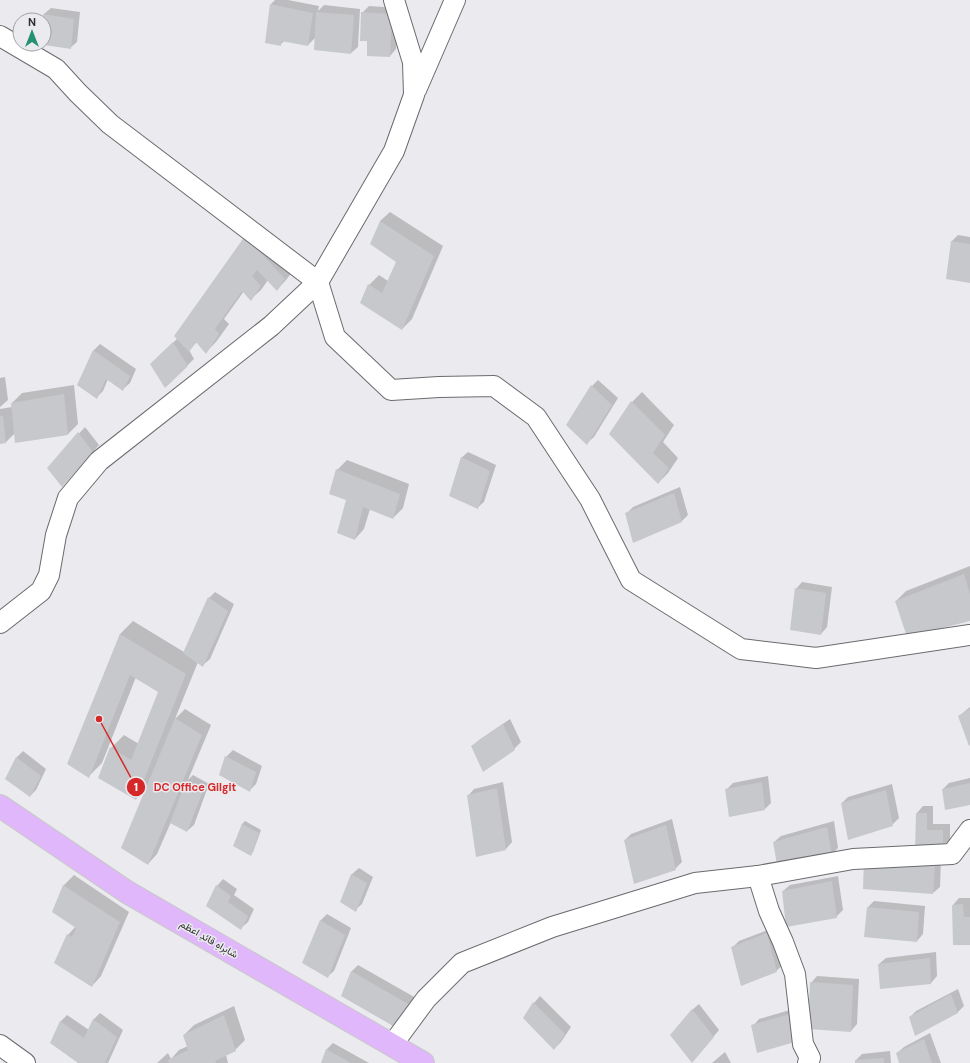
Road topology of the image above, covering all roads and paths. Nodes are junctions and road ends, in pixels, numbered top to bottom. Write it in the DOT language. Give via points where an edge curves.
graph roads {
  1 [pos="394,0"];
  2 [pos="455,0"];
  3 [pos="0,36"];
  4 [pos="414,95"];
  5 [pos="318,282"];
  6 [pos="0,624"];
  7 [pos="970,635"];
  8 [pos="0,806"];
  9 [pos="970,830"];
  10 [pos="758,876"];
  11 [pos="0,1045"];
  12 [pos="392,1045"];
  13 [pos="25,1063"];
  14 [pos="422,1063"];
  15 [pos="808,1063"];
  1 -- 4 [label="street" via="413,62"];
  2 -- 4 [label="street"];
  3 -- 5 [label="street" via="56,69 110,124"];
  4 -- 5 [label="street" via="394,151"];
  5 -- 6 [label="street" via="271,326 99,461 68,498 56,535 49,576 41,591"];
  5 -- 7 [label="street" via="335,337 391,390 494,386 536,417 590,499 630,580 741,649 816,658"];
  8 -- 12 [label="highway, شاہراہِ قائدِ اعظم" via="127,892"];
  9 -- 10 [label="street" via="952,854 853,859"];
  10 -- 12 [label="street" via="695,882 552,926 462,963 426,999"];
  10 -- 15 [label="street" via="769,911 784,942 795,974 803,1044 810,1058"];
  11 -- 13 [label="street"];
  12 -- 14 [label="highway, شاہراہِ قائدِ اعظم"];
}
